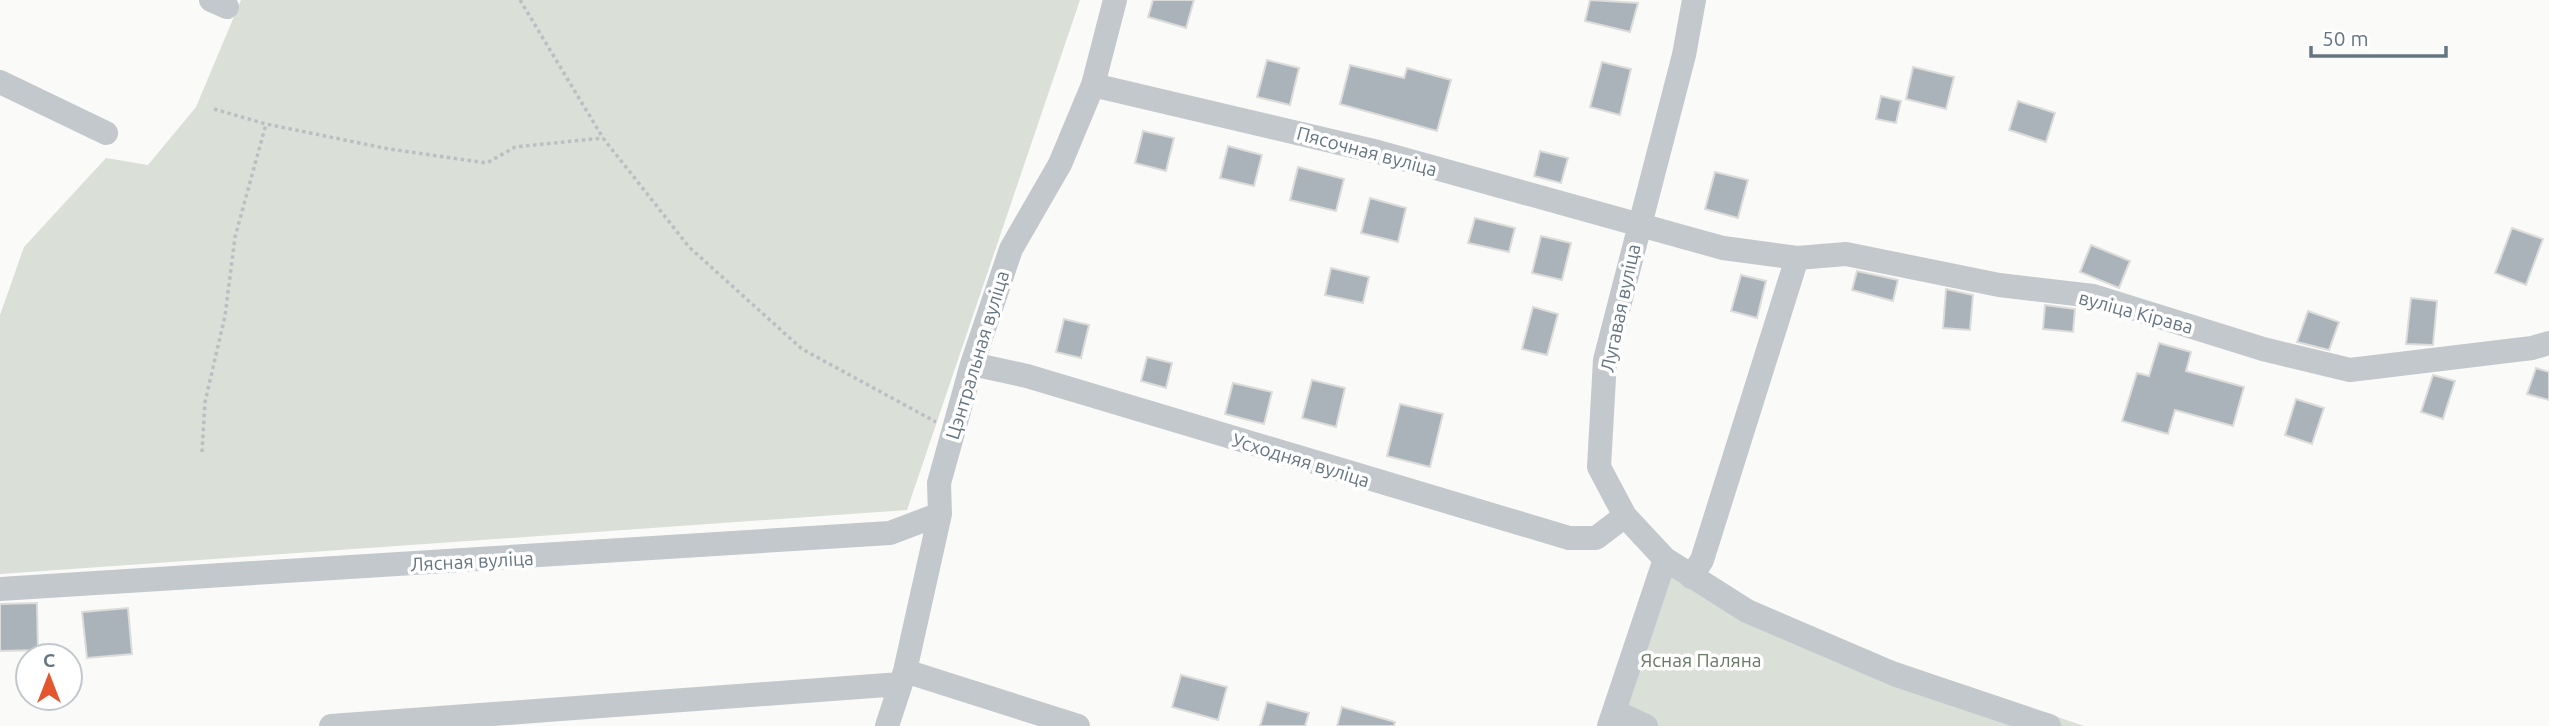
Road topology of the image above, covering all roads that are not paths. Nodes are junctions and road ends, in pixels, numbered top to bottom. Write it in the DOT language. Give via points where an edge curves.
graph roads {
  1 [pos="1115,0"];
  2 [pos="1695,0"];
  3 [pos="0,82"];
  4 [pos="1093,85"];
  5 [pos="106,133"];
  6 [pos="1639,225"];
  7 [pos="1797,258"];
  8 [pos="2549,343"];
  9 [pos="972,364"];
  10 [pos="940,514"];
  11 [pos="1625,516"];
  12 [pos="1665,559"];
  13 [pos="1691,577"];
  14 [pos="0,589"];
  15 [pos="902,678"];
  16 [pos="1611,718"];
  17 [pos="331,726"];
  18 [pos="887,726"];
  19 [pos="1078,726"];
  20 [pos="1646,726"];
  21 [pos="2049,726"];
  1 -- 4 [label="street, Цэнтральная вуліца"];
  2 -- 6 [label="street, Лугавая вуліца"];
  3 -- 5 [label="street"];
  4 -- 6 [label="street, Пясочная вуліца" via="1378,152"];
  4 -- 9 [label="street, Цэнтральная вуліца" via="1060,164 1010,250"];
  6 -- 7 [label="street, вуліца Кірава" via="1723,248"];
  6 -- 11 [label="street, Лугавая вуліца" via="1605,360 1599,467"];
  7 -- 8 [label="street, вуліца Кірава" via="1846,254 1999,285 2093,296 2263,349 2350,370"];
  7 -- 13 [label="street" via="1702,560"];
  9 -- 10 [label="street, Цэнтральная вуліца" via="939,483"];
  9 -- 11 [label="street, Усходняя вуліца" via="1027,376 1569,538 1596,538"];
  10 -- 14 [label="street, Лясная вуліца" via="890,533"];
  10 -- 15 [label="street, Цэнтральная вуліца"];
  11 -- 12 [label="street, Лугавая вуліца"];
  12 -- 13 [label="street, Лугавая вуліца"];
  12 -- 16 [label="street"];
  13 -- 21 [label="street, Лугавая вуліца" via="1748,611 1894,674"];
  15 -- 17 [label="street"];
  15 -- 18 [label="street, Цэнтральная вуліца"];
  15 -- 19 [label="street"];
  16 -- 20 [label="street"];
}
